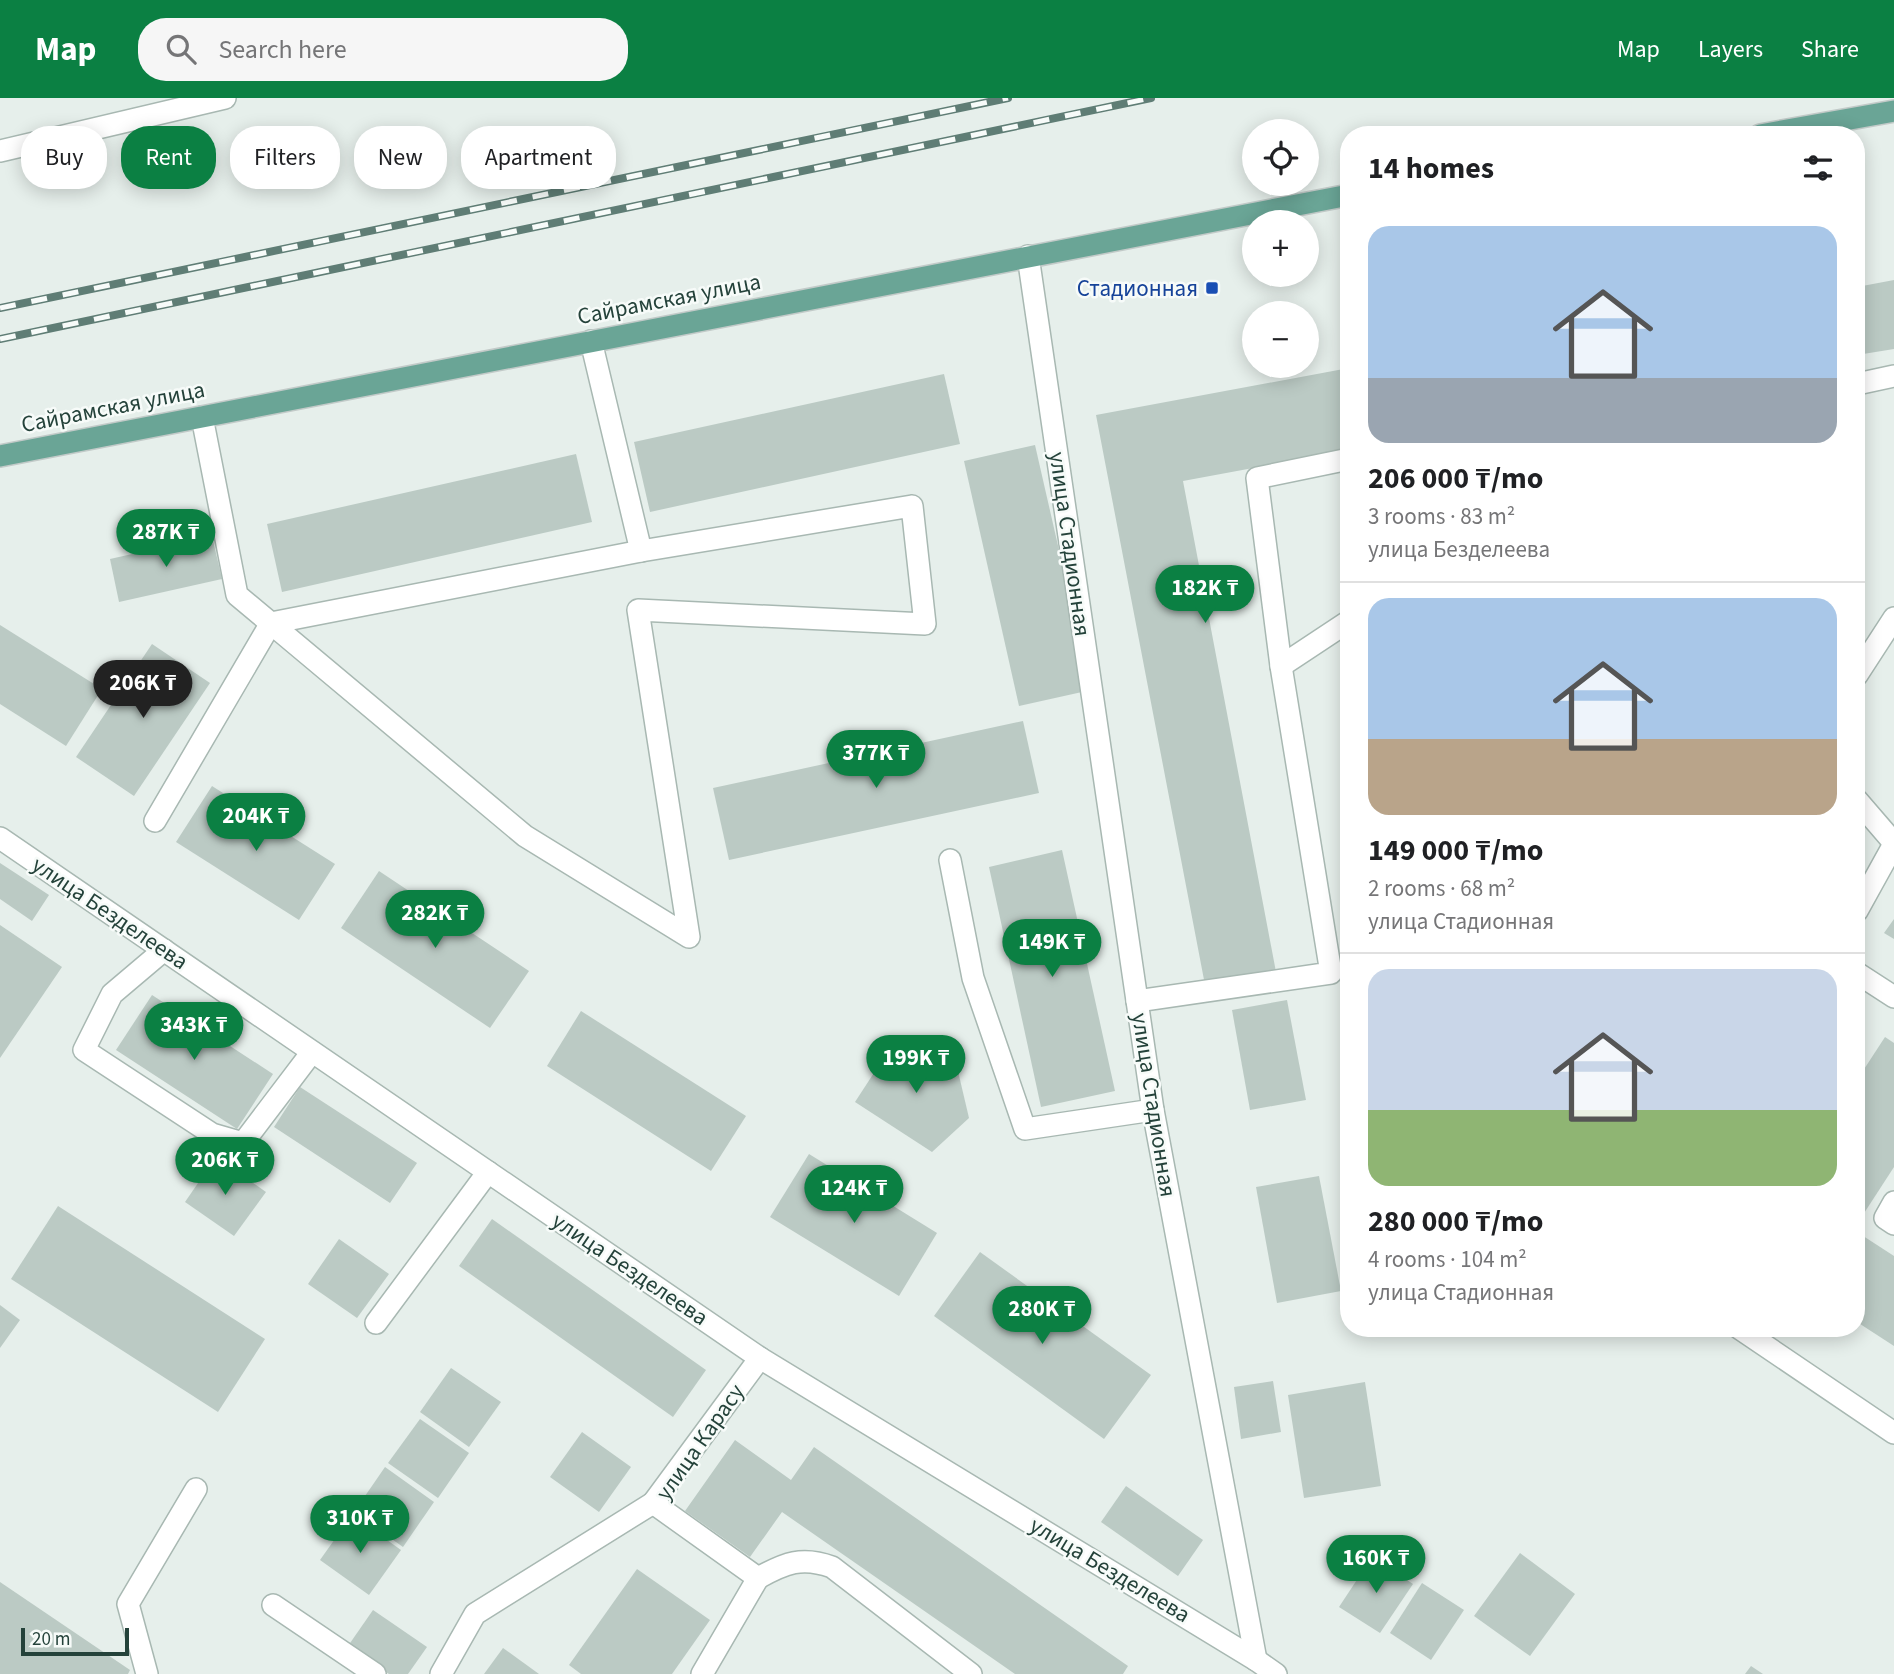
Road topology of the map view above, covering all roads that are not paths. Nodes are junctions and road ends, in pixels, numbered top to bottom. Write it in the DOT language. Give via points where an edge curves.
graph roads {
  1 [pos="225,98"];
  2 [pos="1894,111"];
  3 [pos="1810,126"];
  4 [pos="0,150"];
  5 [pos="1340,197"];
  6 [pos="1028,256"];
  7 [pos="591,341"];
  8 [pos="1894,376"];
  9 [pos="1865,382"];
  10 [pos="202,417"];
  11 [pos="0,456"];
  12 [pos="1340,461"];
  13 [pos="641,551"];
  14 [pos="1894,618"];
  15 [pos="271,623"];
  16 [pos="1340,627"];
  17 [pos="1865,663"];
  18 [pos="1281,666"];
  19 [pos="1865,810"];
  20 [pos="155,821"];
  21 [pos="0,838"];
  22 [pos="1894,844"];
  23 [pos="950,860"];
  24 [pos="1865,897"];
  25 [pos="164,950"];
  26 [pos="1865,978"];
  27 [pos="1894,997"];
  28 [pos="1137,1001"];
  29 [pos="312,1052"];
  30 [pos="1153,1110"];
  31 [pos="488,1172"];
  32 [pos="1894,1202"];
  33 [pos="1894,1224"];
  34 [pos="376,1322"];
  35 [pos="1752,1337"];
  36 [pos="760,1358"];
  37 [pos="1894,1433"];
  38 [pos="196,1489"];
  39 [pos="653,1503"];
  40 [pos="758,1578"];
  41 [pos="273,1605"];
  42 [pos="1256,1660"];
  43 [pos="147,1674"];
  44 [pos="375,1674"];
  45 [pos="441,1674"];
  46 [pos="702,1674"];
  47 [pos="971,1674"];
  48 [pos="1276,1674"];
  1 -- 4 [label="street"];
  2 -- 3 [label="main road"];
  5 -- 6 [label="main road, Сайрамская улица"];
  6 -- 7 [label="main road, Сайрамская улица"];
  6 -- 28 [label="street, улица Стадионная"];
  7 -- 10 [label="main road, Сайрамская улица"];
  7 -- 13 [label="street"];
  8 -- 9 [label="street"];
  10 -- 11 [label="main road, Сайрамская улица"];
  10 -- 15 [label="street" via="237,595"];
  12 -- 18 [label="street" via="1257,478"];
  13 -- 15 [label="street"];
  13 -- 15 [label="street" via="912,506 925,624 638,610 689,937 525,836"];
  14 -- 17 [label="street"];
  15 -- 20 [label="street"];
  16 -- 18 [label="street"];
  18 -- 28 [label="street" via="1331,973"];
  19 -- 22 [label="street"];
  21 -- 25 [label="street, улица Безделеева"];
  22 -- 24 [label="street"];
  23 -- 30 [label="street" via="973,978 1025,1129"];
  25 -- 29 [label="street, улица Безделеева"];
  25 -- 29 [label="street" via="112,994 84,1050 212,1134 243,1143"];
  26 -- 27 [label="street"];
  28 -- 30 [label="street, улица Стадионная"];
  29 -- 31 [label="street, улица Безделеева"];
  30 -- 42 [label="street, улица Стадионная"];
  31 -- 34 [label="street"];
  31 -- 36 [label="street, улица Безделеева"];
  32 -- 33 [label="street" via="1885,1218"];
  35 -- 37 [label="street"];
  36 -- 39 [label="street, улица Карасу"];
  36 -- 42 [label="street, улица Безделеева"];
  38 -- 43 [label="street" via="128,1604"];
  39 -- 40 [label="street, улица Карасу"];
  39 -- 45 [label="street" via="475,1614"];
  40 -- 46 [label="street"];
  40 -- 47 [label="street" via="778,1566 797,1562 816,1561 832,1567"];
  41 -- 44 [label="street"];
  42 -- 48 [label="street, улица Безделеева"];
}
